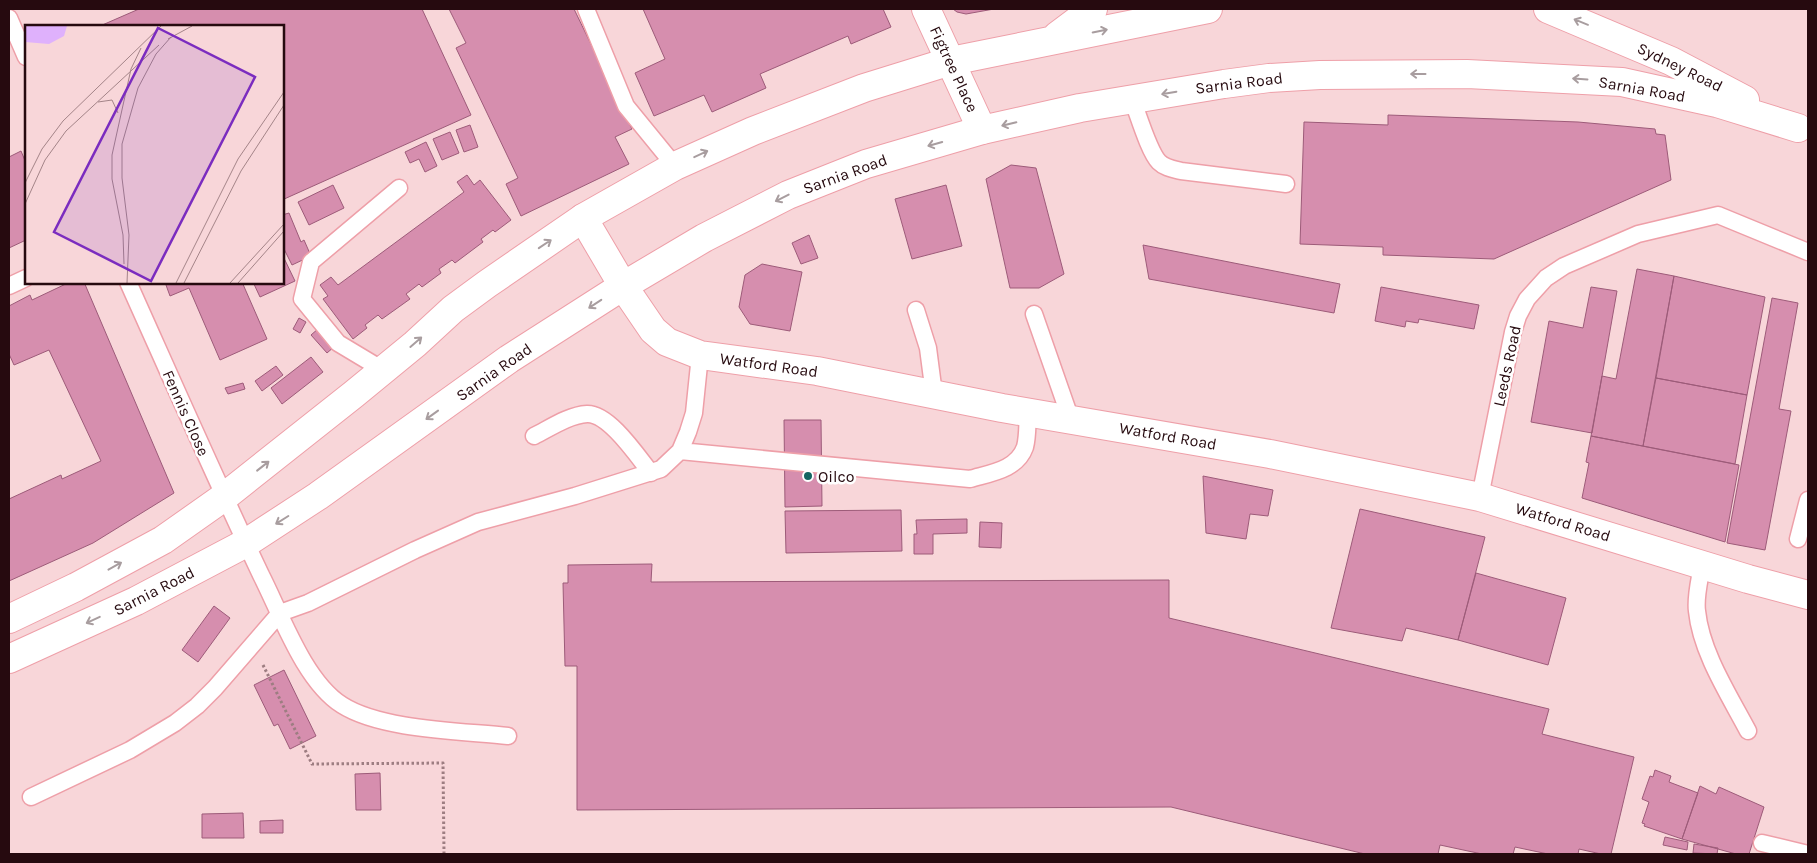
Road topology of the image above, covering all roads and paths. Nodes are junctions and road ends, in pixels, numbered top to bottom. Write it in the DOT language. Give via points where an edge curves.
graph roads {
  1 [pos="586,9"];
  2 [pos="926,9"];
  3 [pos="1093,9"];
  4 [pos="1208,9"];
  5 [pos="1548,9"];
  6 [pos="9,18"];
  7 [pos="1052,40"];
  8 [pos="25,55"];
  9 [pos="951,61"];
  10 [pos="1132,100"];
  11 [pos="982,130"];
  12 [pos="1803,131"];
  13 [pos="675,166"];
  14 [pos="1286,184"];
  15 [pos="399,188"];
  16 [pos="583,218"];
  17 [pos="1808,252"];
  18 [pos="25,278"];
  19 [pos="129,284"];
  20 [pos="9,286"];
  21 [pos="623,286"];
  22 [pos="916,310"];
  23 [pos="1034,314"];
  24 [pos="700,355"];
  25 [pos="383,370"];
  26 [pos="934,394"];
  27 [pos="1028,412"];
  28 [pos="1071,420"];
  29 [pos="534,436"];
  30 [pos="680,451"];
  31 [pos="651,473"];
  32 [pos="1480,496"];
  33 [pos="224,497"];
  34 [pos="1808,500"];
  35 [pos="1798,539"];
  36 [pos="246,543"];
  37 [pos="1702,565"];
  38 [pos="1808,595"];
  39 [pos="280,614"];
  40 [pos="9,620"];
  41 [pos="252,645"];
  42 [pos="9,659"];
  43 [pos="1748,731"];
  44 [pos="508,736"];
  45 [pos="31,797"];
  46 [pos="1762,843"];
  47 [pos="444,854"];
  48 [pos="1808,854"];
  1 -- 13 [label="lane" via="626,106"];
  2 -- 9 [label="main road, Figtree Place"];
  3 -- 7 [label="main road"];
  7 -- 4 [label="main road, one-way"];
  12 -- 5 [label="main road, Sydney Road, one-way" via="1671,61"];
  6 -- 8 [label="lane"];
  7 -- 9 [label="main road"];
  9 -- 11 [label="main road, Figtree Place"];
  13 -- 9 [label="main road, one-way" via="753,131 864,88"];
  10 -- 11 [label="main road, Sarnia Road, one-way"];
  12 -- 10 [label="main road, Sarnia Road, one-way" via="1717,104 1622,82 1534,77 1320,75 1233,83"];
  10 -- 14 [label="lane" via="1153,153 1158,162 1167,167"];
  11 -- 21 [label="main road, Sarnia Road, one-way" via="866,164 788,195 704,238"];
  13 -- 16 [label="main road"];
  15 -- 25 [label="lane" via="311,262 302,300 338,343"];
  16 -- 21 [label="main road, Watford Road"];
  25 -- 16 [label="main road, one-way" via="453,309"];
  17 -- 32 [label="lane, Leeds Road" via="1718,215 1638,234 1564,266 1546,278 1518,316 1513,332"];
  18 -- 20 [label="lane"];
  19 -- 33 [label="lane, Fennis Close"];
  21 -- 24 [label="main road, Watford Road" via="653,330 667,342"];
  21 -- 36 [label="main road, Sarnia Road, one-way" via="510,359 311,502"];
  22 -- 26 [label="lane" via="928,348"];
  23 -- 28 [label="lane"];
  24 -- 26 [label="main road, Watford Road" via="817,371"];
  24 -- 30 [label="lane" via="694,413"];
  33 -- 25 [label="main road, one-way"];
  26 -- 27 [label="main road, Watford Road"];
  27 -- 28 [label="main road, Watford Road"];
  27 -- 30 [label="lane" via="1025,448 1016,460 1005,469 970,479"];
  28 -- 32 [label="main road, Watford Road" via="1270,454"];
  29 -- 31 [label="lane" via="574,417 595,414 622,437"];
  30 -- 31 [label="lane" via="661,469"];
  31 -- 39 [label="lane" via="478,522"];
  32 -- 37 [label="main road, Watford Road"];
  33 -- 36 [label="lane, Fennis Close"];
  40 -- 33 [label="main road, one-way" via="163,540"];
  34 -- 35 [label="lane"];
  36 -- 39 [label="lane, Fennis Close"];
  36 -- 42 [label="main road, Sarnia Road, one-way" via="136,601"];
  37 -- 38 [label="main road, Watford Road"];
  37 -- 43 [label="lane" via="1696,610 1701,630 1709,656"];
  39 -- 41 [label="lane"];
  39 -- 44 [label="lane, Fennis Close" via="298,652 325,692 344,706 374,718 415,727"];
  41 -- 45 [label="lane" via="215,688 175,723 130,750"];
  41 -- 47 [label="path" via="312,764 443,763"];
  46 -- 48 [label="lane"];
}
